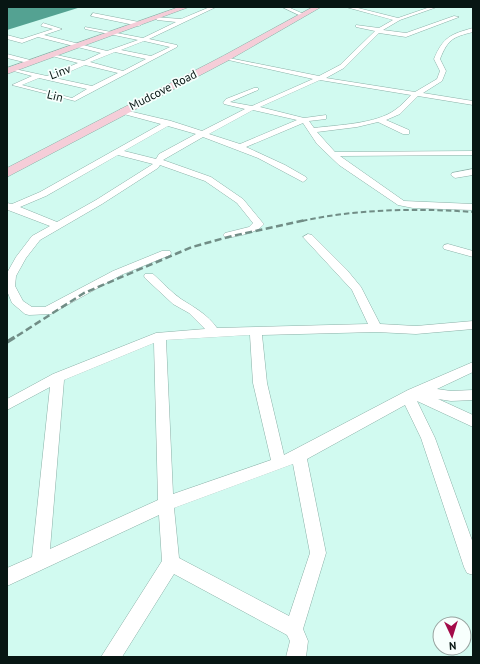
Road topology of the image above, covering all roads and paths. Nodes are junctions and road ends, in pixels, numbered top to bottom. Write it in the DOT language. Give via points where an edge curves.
graph roads {
  1 [pos="184,7"];
  2 [pos="214,7"];
  3 [pos="284,7"];
  4 [pos="318,7"];
  5 [pos="348,7"];
  6 [pos="435,7"];
  7 [pos="93,15"];
  8 [pos="303,15"];
  9 [pos="456,16"];
  10 [pos="157,18"];
  11 [pos="397,19"];
  12 [pos="182,21"];
  13 [pos="139,24"];
  14 [pos="43,25"];
  15 [pos="358,26"];
  16 [pos="87,28"];
  17 [pos="379,30"];
  18 [pos="473,30"];
  19 [pos="112,34"];
  20 [pos="38,35"];
  21 [pos="7,37"];
  22 [pos="143,40"];
  23 [pos="79,46"];
  24 [pos="110,51"];
  25 [pos="54,55"];
  26 [pos="7,56"];
  27 [pos="151,58"];
  28 [pos="226,58"];
  29 [pos="32,62"];
  30 [pos="85,62"];
  31 [pos="9,70"];
  32 [pos="124,73"];
  33 [pos="38,76"];
  34 [pos="48,78"];
  35 [pos="317,78"];
  36 [pos="7,83"];
  37 [pos="15,85"];
  38 [pos="7,88"];
  39 [pos="93,88"];
  40 [pos="256,89"];
  41 [pos="416,94"];
  42 [pos="473,102"];
  43 [pos="252,108"];
  44 [pos="123,111"];
  45 [pos="323,117"];
  46 [pos="304,120"];
  47 [pos="378,120"];
  48 [pos="168,123"];
  49 [pos="311,130"];
  50 [pos="406,132"];
  51 [pos="204,133"];
  52 [pos="240,147"];
  53 [pos="117,152"];
  54 [pos="473,153"];
  55 [pos="333,154"];
  56 [pos="158,161"];
  57 [pos="473,172"];
  58 [pos="7,173"];
  59 [pos="455,174"];
  60 [pos="302,179"];
  61 [pos="473,206"];
  62 [pos="9,207"];
  63 [pos="57,225"];
  64 [pos="228,235"];
  65 [pos="308,237"];
  66 [pos="448,247"];
  67 [pos="166,252"];
  68 [pos="473,254"];
  69 [pos="150,276"];
  70 [pos="473,325"];
  71 [pos="376,328"];
  72 [pos="256,331"];
  73 [pos="214,332"];
  74 [pos="160,336"];
  75 [pos="473,367"];
  76 [pos="58,377"];
  77 [pos="414,394"];
  78 [pos="473,395"];
  79 [pos="7,405"];
  80 [pos="473,421"];
  81 [pos="300,456"];
  82 [pos="279,463"];
  83 [pos="166,504"];
  84 [pos="40,562"];
  85 [pos="171,563"];
  86 [pos="473,567"];
  87 [pos="7,577"];
  88 [pos="294,629"];
  89 [pos="111,657"];
  90 [pos="296,657"];
  1 -- 10 [label="street, Lin"];
  2 -- 12 [label="street, Lin"];
  3 -- 8 [label="street"];
  4 -- 8 [label="street, Mudcove Road"];
  5 -- 11 [label="street"];
  6 -- 11 [label="street"];
  7 -- 13 [label="street, Lin"];
  8 -- 28 [label="street, Mudcove Road"];
  9 -- 17 [label="street" via="406,35"];
  10 -- 12 [label="street, Lin"];
  10 -- 13 [label="street, Lin"];
  11 -- 17 [label="street"];
  12 -- 22 [label="street, Lin"];
  13 -- 19 [label="street, Lin"];
  14 -- 20 [label="street" via="59,29"];
  15 -- 17 [label="street"];
  16 -- 19 [label="street, Lin"];
  17 -- 35 [label="street" via="348,63"];
  18 -- 41 [label="street" via="451,37 444,43 437,60 442,71 440,80"];
  19 -- 22 [label="street, Lin"];
  19 -- 23 [label="street, Lin"];
  20 -- 21 [label="street" via="22,40"];
  20 -- 23 [label="street"];
  22 -- 24 [label="street, Lin"];
  22 -- 27 [label="street, Lin" via="175,46"];
  23 -- 24 [label="street"];
  23 -- 25 [label="street, Lin"];
  24 -- 27 [label="street"];
  24 -- 30 [label="street, Linv"];
  25 -- 29 [label="street, Lin"];
  25 -- 30 [label="street"];
  26 -- 29 [label="street"];
  27 -- 32 [label="street, Lin"];
  28 -- 35 [label="street"];
  28 -- 44 [label="street, Mudcove Road"];
  29 -- 31 [label="street, Lin"];
  30 -- 32 [label="street"];
  30 -- 34 [label="street, Linv"];
  31 -- 33 [label="street, Linv"];
  32 -- 39 [label="street, Lin"];
  33 -- 34 [label="street, Linv"];
  33 -- 37 [label="street, Lin"];
  34 -- 39 [label="street, Lin"];
  35 -- 41 [label="street"];
  35 -- 43 [label="street"];
  36 -- 37 [label="street, Lin"];
  37 -- 38 [label="street"];
  37 -- 39 [label="street, Lin" via="73,100"];
  40 -- 43 [label="street" via="226,102"];
  41 -- 42 [label="street"];
  41 -- 47 [label="street" via="397,112"];
  43 -- 46 [label="street"];
  43 -- 51 [label="street"];
  44 -- 48 [label="street"];
  44 -- 58 [label="street, Mudcove Road"];
  45 -- 46 [label="street"];
  46 -- 49 [label="street"];
  46 -- 52 [label="street"];
  47 -- 49 [label="street" via="327,130"];
  47 -- 50 [label="street"];
  48 -- 51 [label="street"];
  48 -- 53 [label="street"];
  49 -- 55 [label="street"];
  51 -- 52 [label="street"];
  51 -- 56 [label="street" via="162,156"];
  52 -- 60 [label="street" via="283,166"];
  53 -- 56 [label="street"];
  53 -- 62 [label="street" via="43,194"];
  54 -- 55 [label="street"];
  55 -- 61 [label="street" via="361,178 401,203"];
  56 -- 63 [label="street" via="138,178"];
  56 -- 64 [label="street" via="215,183 240,201 259,223 252,229"];
  57 -- 59 [label="street"];
  62 -- 63 [label="street"];
  63 -- 67 [label="street" via="30,243 12,276 12,293 18,303 29,311 47,311 117,273"];
  65 -- 71 [label="street" via="357,289"];
  66 -- 68 [label="street"];
  69 -- 73 [label="street" via="177,301 198,314"];
  70 -- 71 [label="street" via="416,330"];
  71 -- 72 [label="street"];
  72 -- 73 [label="street"];
  72 -- 82 [label="street" via="260,383"];
  73 -- 74 [label="street"];
  74 -- 76 [label="street"];
  74 -- 83 [label="street"];
  75 -- 77 [label="street"];
  76 -- 79 [label="street"];
  76 -- 84 [label="street"];
  77 -- 78 [label="street"];
  77 -- 80 [label="street"];
  77 -- 81 [label="street"];
  77 -- 86 [label="street"];
  81 -- 82 [label="street"];
  81 -- 88 [label="street" via="318,553"];
  82 -- 83 [label="street"];
  83 -- 84 [label="street"];
  83 -- 85 [label="street"];
  84 -- 87 [label="street"];
  85 -- 88 [label="street"];
  85 -- 89 [label="street"];
  88 -- 90 [label="street" via="299,641"];
}
